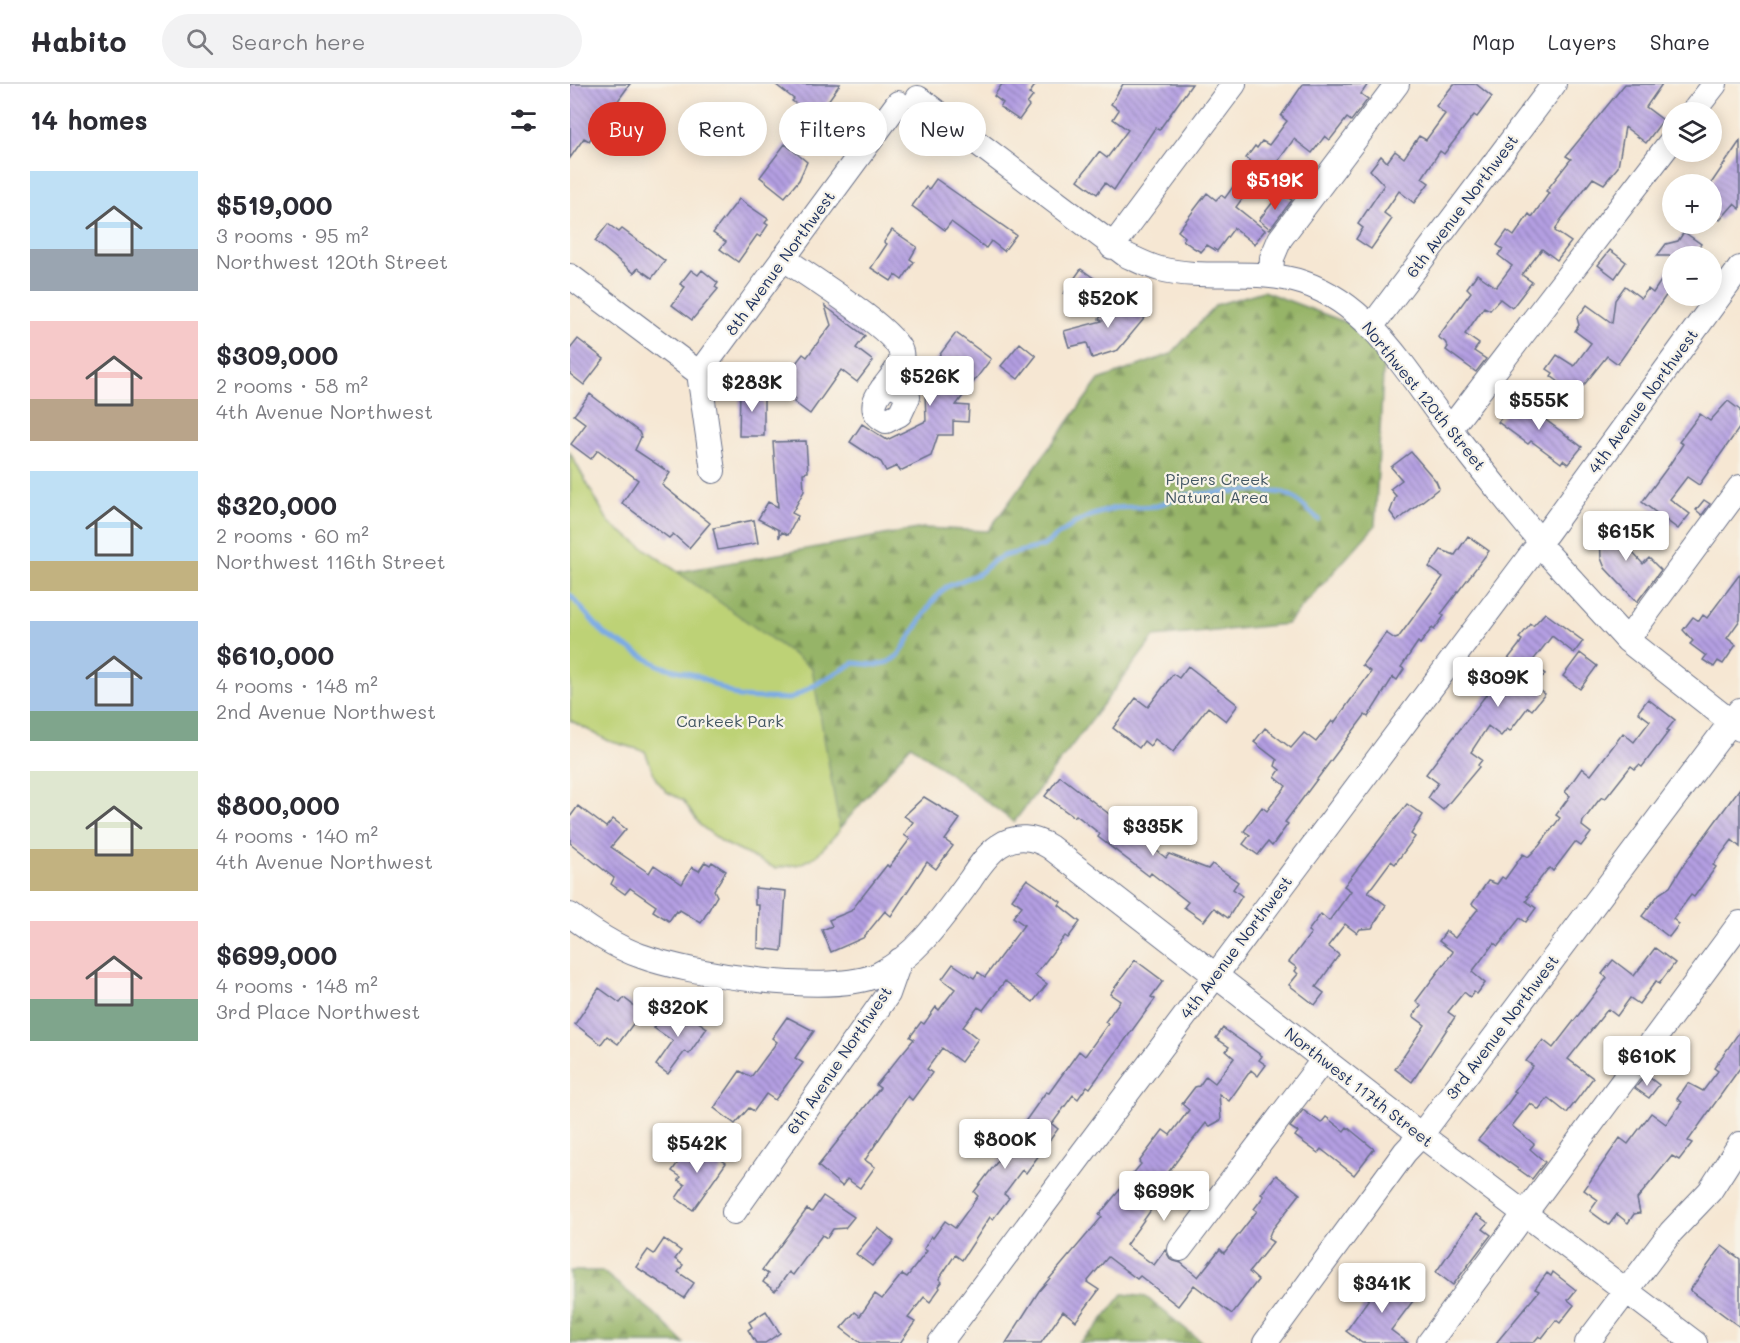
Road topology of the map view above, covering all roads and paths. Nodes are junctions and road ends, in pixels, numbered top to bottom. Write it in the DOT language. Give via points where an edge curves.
graph roads {
  1 [pos="1234,84"];
  2 [pos="1397,84"];
  3 [pos="1554,84"];
  4 [pos="1715,84"];
  5 [pos="907,92"];
  6 [pos="1701,102"];
  7 [pos="1662,153"];
  8 [pos="1112,247"];
  9 [pos="783,258"];
  10 [pos="1740,268"];
  11 [pos="1271,275"];
  12 [pos="570,276"];
  13 [pos="1371,327"];
  14 [pos="699,373"];
  15 [pos="882,389"];
  16 [pos="1450,429"];
  17 [pos="713,471"];
  18 [pos="1740,487"];
  19 [pos="1540,544"];
  20 [pos="1627,640"];
  21 [pos="1737,720"];
  22 [pos="570,915"];
  23 [pos="1740,923"];
  24 [pos="900,960"];
  25 [pos="1215,974"];
  26 [pos="1324,1059"];
  27 [pos="1421,1136"];
  28 [pos="1740,1144"];
  29 [pos="734,1212"];
  30 [pos="1526,1215"];
  31 [pos="1180,1249"];
  32 [pos="1627,1291"];
  33 [pos="940,1343"];
  34 [pos="1265,1343"];
  35 [pos="1429,1343"];
  36 [pos="1587,1343"];
  37 [pos="1695,1343"];
  1 -- 8 [label="street"];
  2 -- 11 [label="street" via="1280,239 1272,258"];
  3 -- 13 [label="street, 6th Avenue Northwest"];
  4 -- 6 [label="street"];
  5 -- 8 [label="street, Northwest 120th Street"];
  5 -- 9 [label="street, 8th Avenue Northwest"];
  7 -- 16 [label="street"];
  8 -- 11 [label="street, Northwest 120th Street" via="1160,269"];
  9 -- 14 [label="street, 8th Avenue Northwest"];
  9 -- 15 [label="street" via="876,323 897,344 901,360"];
  10 -- 19 [label="street, 4th Avenue Northwest"];
  11 -- 13 [label="street, Northwest 120th Street" via="1318,288 1344,303"];
  12 -- 14 [label="street"];
  13 -- 16 [label="street, Northwest 120th Street"];
  14 -- 17 [label="street"];
  16 -- 19 [label="street, Northwest 120th Street"];
  18 -- 20 [label="street"];
  19 -- 20 [label="street, Northwest 120th Street"];
  19 -- 25 [label="street, 4th Avenue Northwest"];
  20 -- 21 [label="street, Northwest 120th Street"];
  21 -- 27 [label="street, 3rd Avenue Northwest"];
  22 -- 24 [label="street" via="642,957 737,976 810,984 849,982 873,977"];
  23 -- 30 [label="street"];
  24 -- 25 [label="street, Northwest 117th Street" via="922,942 993,851 1006,842 1032,838 1050,847"];
  24 -- 29 [label="street, 6th Avenue Northwest" via="888,994"];
  25 -- 26 [label="street, Northwest 117th Street"];
  25 -- 33 [label="street, 4th Avenue Northwest"];
  26 -- 27 [label="street, Northwest 117th Street"];
  26 -- 31 [label="street"];
  27 -- 30 [label="street, Northwest 117th Street"];
  27 -- 34 [label="street, 3rd Avenue Northwest" via="1405,1152"];
  28 -- 32 [label="street" via="1710,1191 1671,1232"];
  30 -- 32 [label="street, Northwest 117th Street"];
  30 -- 35 [label="street"];
  32 -- 36 [label="street"];
  32 -- 37 [label="street, Northwest 117th Street"];
}
